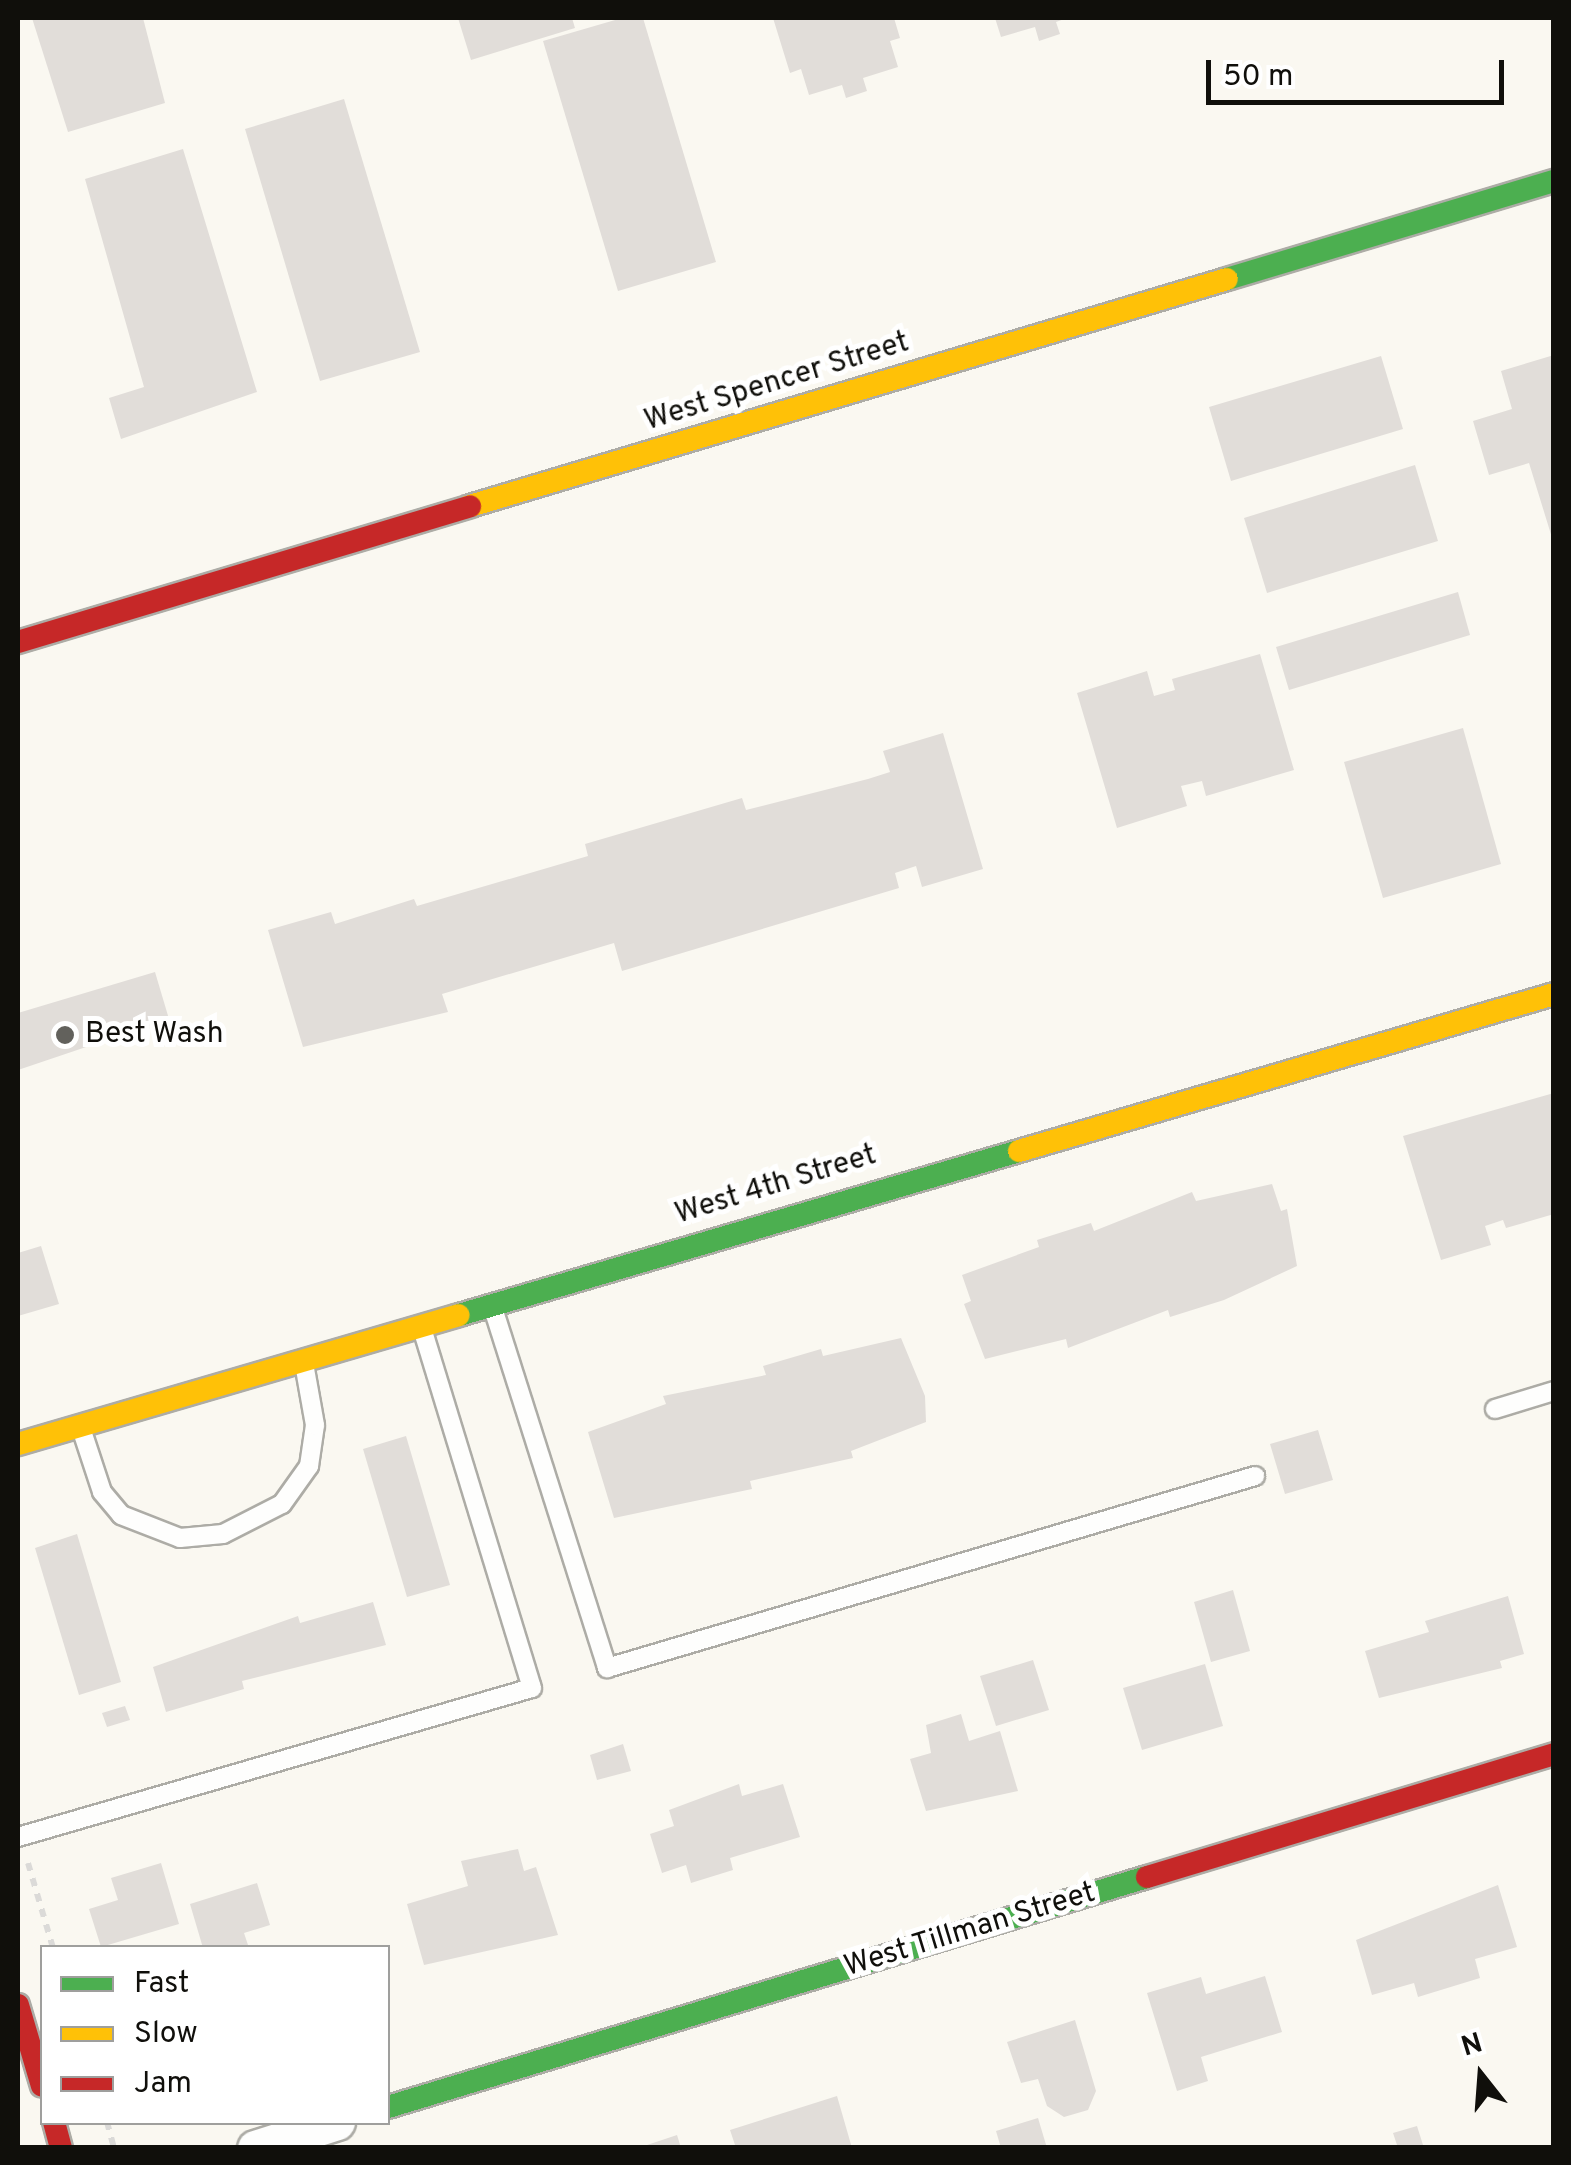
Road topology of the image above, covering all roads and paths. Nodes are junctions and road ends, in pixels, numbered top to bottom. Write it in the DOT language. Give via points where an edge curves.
graph roads {
  1 [pos="1554,181"];
  2 [pos="18,642"];
  3 [pos="1554,994"];
  4 [pos="492,1303"];
  5 [pos="421,1324"];
  6 [pos="304,1360"];
  7 [pos="1554,1392"];
  8 [pos="1495,1408"];
  9 [pos="80,1426"];
  10 [pos="18,1444"];
  11 [pos="1255,1476"];
  12 [pos="1554,1754"];
  13 [pos="18,1836"];
  14 [pos="53,1945"];
  15 [pos="18,2005"];
  16 [pos="40,2079"];
  17 [pos="390,2106"];
  18 [pos="328,2125"];
  19 [pos="255,2148"];
  1 -- 2 [label="street, West Spencer Street"];
  3 -- 4 [label="street, West 4th Street"];
  4 -- 5 [label="street, West 4th Street"];
  4 -- 11 [label="lane" via="607,1668"];
  5 -- 6 [label="street, West 4th Street"];
  5 -- 13 [label="lane" via="532,1688"];
  6 -- 9 [label="street, West 4th Street"];
  6 -- 9 [label="lane" via="314,1425 308,1466 282,1504 234,1530 180,1538 134,1524 102,1492"];
  7 -- 8 [label="lane"];
  9 -- 10 [label="street, West 4th Street"];
  12 -- 17 [label="street, West Tillman Street"];
  13 -- 14 [label="path"];
  15 -- 16 [label="street"];
  18 -- 19 [label="street"];
}
